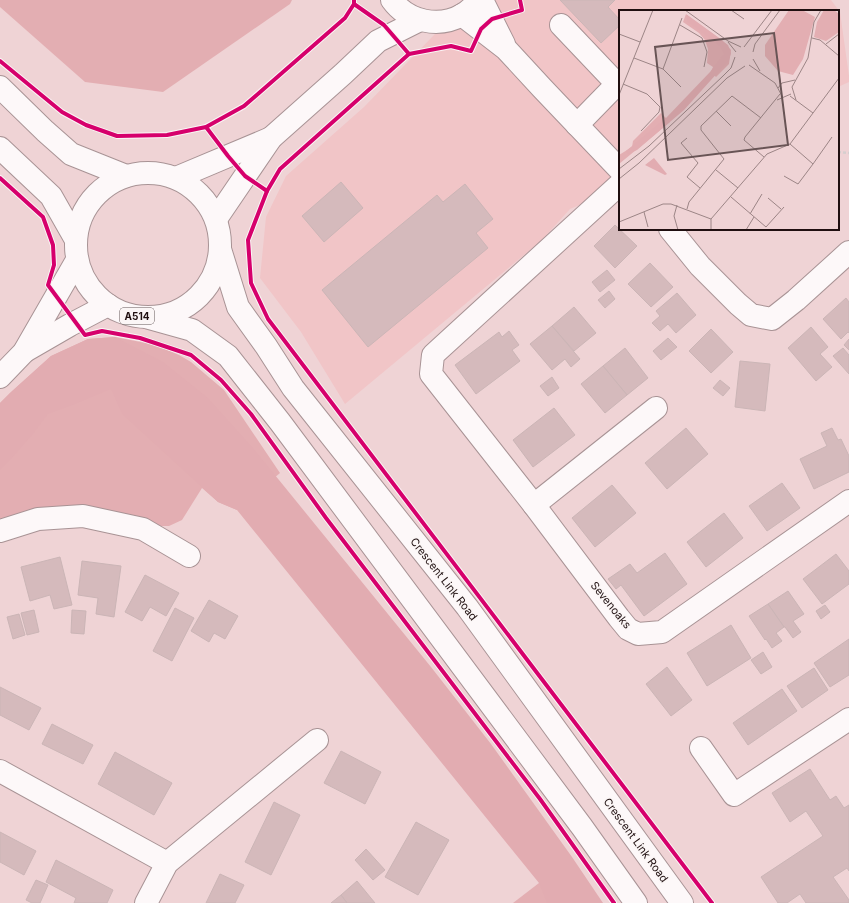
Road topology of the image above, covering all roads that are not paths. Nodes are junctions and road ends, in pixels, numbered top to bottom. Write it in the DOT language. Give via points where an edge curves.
graph roads {
  1 [pos="478,0"];
  2 [pos="482,0"];
  3 [pos="393,1"];
  4 [pos="462,15"];
  5 [pos="420,20"];
  6 [pos="561,25"];
  7 [pos="378,41"];
  8 [pos="506,49"];
  9 [pos="0,87"];
  10 [pos="577,124"];
  11 [pos="270,138"];
  12 [pos="0,148"];
  13 [pos="619,169"];
  14 [pos="126,176"];
  15 [pos="176,178"];
  16 [pos="619,185"];
  17 [pos="216,219"];
  18 [pos="671,230"];
  19 [pos="220,249"];
  20 [pos="77,250"];
  21 [pos="849,252"];
  22 [pos="108,305"];
  23 [pos="149,318"];
  24 [pos="24,352"];
  25 [pos="0,377"];
  26 [pos="656,408"];
  27 [pos="849,501"];
  28 [pos="534,505"];
  29 [pos="0,531"];
  30 [pos="189,556"];
  31 [pos="849,719"];
  32 [pos="317,740"];
  33 [pos="701,748"];
  34 [pos="0,772"];
  35 [pos="167,863"];
  36 [pos="146,903"];
  37 [pos="636,903"];
  38 [pos="682,903"];
  1 -- 4 [label="main road"];
  2 -- 8 [label="main road"];
  3 -- 5 [label="main road" via="407,14"];
  3 -- 7 [label="main road"];
  4 -- 5 [label="main road" via="434,22"];
  4 -- 8 [label="main road"];
  5 -- 7 [label="main road"];
  6 -- 10 [label="main road" via="617,84"];
  7 -- 11 [label="main road"];
  8 -- 10 [label="main road"];
  9 -- 14 [label="main road, A514" via="71,154"];
  10 -- 13 [label="main road"];
  11 -- 15 [label="main road"];
  11 -- 17 [label="main road"];
  12 -- 20 [label="main road, A514" via="51,196"];
  14 -- 15 [label="main road, A514" via="143,173"];
  14 -- 20 [label="main road, A514" via="107,186 91,200 81,220"];
  15 -- 17 [label="main road, A514" via="193,188 206,202"];
  16 -- 28 [label="main road, Sevenoaks" via="433,355 431,374"];
  17 -- 19 [label="main road, A514"];
  18 -- 21 [label="main road" via="700,266 738,304 751,315 772,319"];
  19 -- 23 [label="main road, A514" via="216,270 205,289 190,304 170,314"];
  19 -- 38 [label="main road, Crescent Link Road / A514" via="238,307 293,388 467,607"];
  20 -- 22 [label="main road, A514" via="84,279 94,293"];
  20 -- 24 [label="main road"];
  22 -- 23 [label="main road, A514" via="127,314"];
  22 -- 24 [label="main road"];
  23 -- 37 [label="main road, A514" via="192,330 228,356 582,827"];
  24 -- 25 [label="main road"];
  26 -- 28 [label="main road"];
  27 -- 28 [label="main road, Sevenoaks" via="662,632 638,634 628,629 619,618"];
  29 -- 30 [label="main road" via="38,519 83,516 143,529"];
  31 -- 33 [label="main road" via="734,796"];
  32 -- 35 [label="main road"];
  34 -- 35 [label="main road"];
  35 -- 36 [label="main road"];
}
